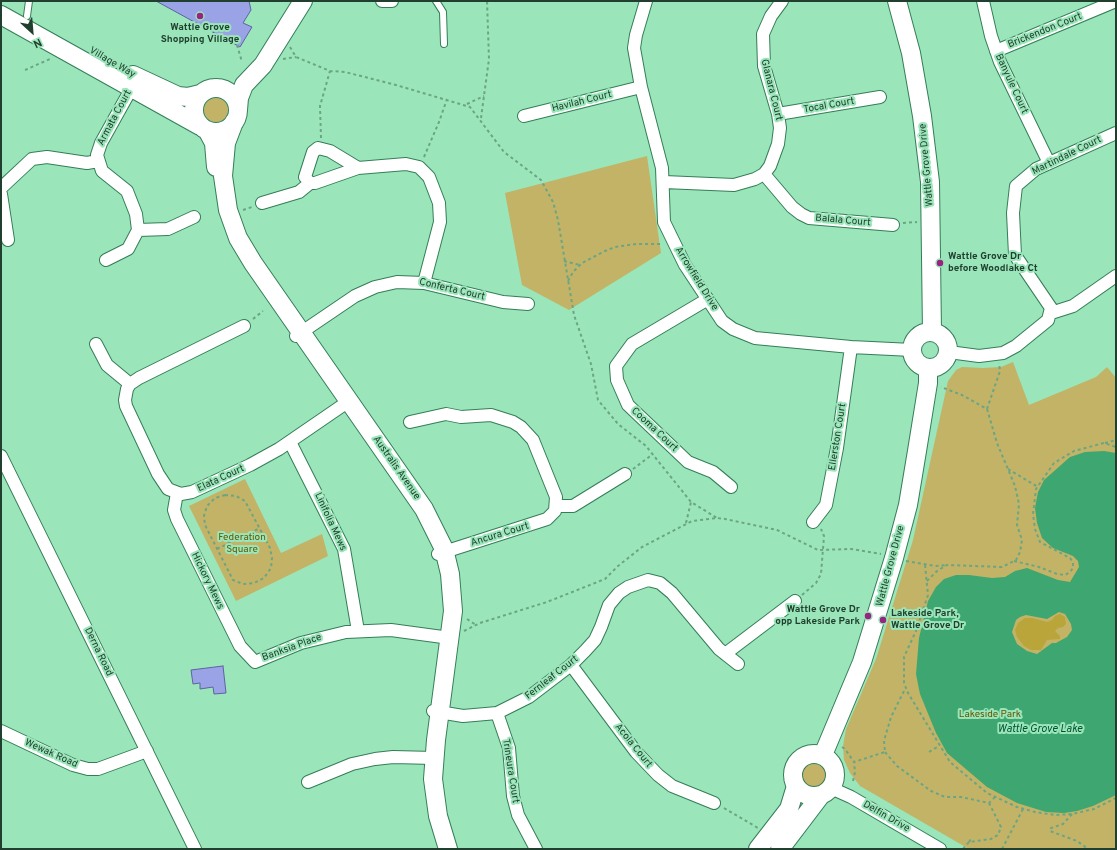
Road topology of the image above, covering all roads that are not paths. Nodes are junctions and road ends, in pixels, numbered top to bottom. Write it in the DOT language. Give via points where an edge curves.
graph roads {
  1 [pos="1,1"];
  2 [pos="291,1"];
  3 [pos="302,1"];
  4 [pos="382,1"];
  5 [pos="392,1"];
  6 [pos="436,1"];
  7 [pos="646,1"];
  8 [pos="782,1"];
  9 [pos="897,1"];
  10 [pos="983,1"];
  11 [pos="1116,1"];
  12 [pos="28,8"];
  13 [pos="1,15"];
  14 [pos="444,44"];
  15 [pos="996,51"];
  16 [pos="79,57"];
  17 [pos="134,82"];
  18 [pos="641,87"];
  19 [pos="206,91"];
  20 [pos="880,97"];
  21 [pos="778,114"];
  22 [pos="236,116"];
  23 [pos="524,116"];
  24 [pos="204,128"];
  25 [pos="1116,133"];
  26 [pos="98,160"];
  27 [pos="1049,163"];
  28 [pos="358,168"];
  29 [pos="764,174"];
  30 [pos="664,182"];
  31 [pos="310,183"];
  32 [pos="1,188"];
  33 [pos="1,194"];
  34 [pos="262,203"];
  35 [pos="194,218"];
  36 [pos="893,225"];
  37 [pos="138,230"];
  38 [pos="8,240"];
  39 [pos="106,260"];
  40 [pos="1116,276"];
  41 [pos="424,283"];
  42 [pos="708,299"];
  43 [pos="528,304"];
  44 [pos="1051,313"];
  45 [pos="244,326"];
  46 [pos="932,332"];
  47 [pos="298,335"];
  48 [pos="96,344"];
  49 [pos="851,347"];
  50 [pos="912,350"];
  51 [pos="948,352"];
  52 [pos="928,376"];
  53 [pos="130,384"];
  54 [pos="346,403"];
  55 [pos="410,422"];
  56 [pos="290,442"];
  57 [pos="1,456"];
  58 [pos="625,474"];
  59 [pos="731,488"];
  60 [pos="177,493"];
  61 [pos="557,506"];
  62 [pos="813,522"];
  63 [pos="441,553"];
  64 [pos="795,601"];
  65 [pos="358,631"];
  66 [pos="451,636"];
  67 [pos="725,654"];
  68 [pos="254,662"];
  69 [pos="738,664"];
  70 [pos="571,665"];
  71 [pos="436,712"];
  72 [pos="497,713"];
  73 [pos="1,731"];
  74 [pos="147,751"];
  75 [pos="823,755"];
  76 [pos="430,758"];
  77 [pos="308,782"];
  78 [pos="796,786"];
  79 [pos="826,792"];
  80 [pos="714,803"];
  81 [pos="196,849"];
  82 [pos="440,849"];
  83 [pos="448,849"];
  84 [pos="536,849"];
  85 [pos="758,849"];
  86 [pos="780,849"];
  87 [pos="940,849"];
  1 -- 12 [label="street, Village Way"];
  2 -- 19 [label="street" via="249,68 235,79"];
  3 -- 22 [label="street, Australis Avenue" via="263,66 242,88"];
  4 -- 5 [label="street"];
  6 -- 14 [label="lane" via="443,12"];
  7 -- 18 [label="street, Arrowfield Drive" via="634,48"];
  8 -- 21 [label="street, Glanara Court" via="766,25 762,45 764,66"];
  9 -- 46 [label="street, Wattle Grove Drive" via="911,53 930,182"];
  10 -- 15 [label="street, Banyule Court"];
  11 -- 15 [label="street, Brickendon Court"];
  12 -- 16 [label="street, Village Way" via="30,22 35,28 68,46"];
  12 -- 17 [label="street, Village Way"];
  13 -- 16 [label="street, Village Way"];
  15 -- 27 [label="street, Banyule Court"];
  16 -- 17 [label="street, Village Way"];
  17 -- 19 [label="street, Village Way" via="178,96 188,97"];
  17 -- 24 [label="street, Village Way"];
  17 -- 26 [label="street, Armata Court" via="101,143"];
  18 -- 23 [label="street, Havilah Court"];
  18 -- 30 [label="street, Arrowfield Drive" via="658,148"];
  19 -- 22 [label="street" via="224,90 230,93 237,103"];
  19 -- 24 [label="street" via="194,104 194,116"];
  20 -- 21 [label="street, Tocal Court"];
  21 -- 29 [label="street, Glanara Court" via="778,144 770,166"];
  22 -- 24 [label="street" via="230,126 219,132"];
  22 -- 47 [label="street, Australis Avenue" via="226,143 223,164 224,189 231,220 245,251"];
  24 -- 47 [label="street, Australis Avenue" via="214,143 218,192 228,234 242,261"];
  25 -- 27 [label="street, Martindale Court"];
  26 -- 32 [label="street" via="87,163 47,157 32,159"];
  26 -- 37 [label="street" via="102,171 124,186 127,191 136,214"];
  27 -- 44 [label="street, Martindale Court" via="1016,186 1013,213 1015,255 1051,308"];
  28 -- 31 [label="street"];
  28 -- 31 [label="street" via="330,151 316,149 305,177"];
  28 -- 41 [label="street" via="406,164 419,167 432,181 440,212 439,231"];
  29 -- 30 [label="street" via="734,185"];
  29 -- 36 [label="street, Balala Court" via="792,207 809,218"];
  30 -- 42 [label="street, Arrowfield Drive" via="664,222 684,265"];
  31 -- 34 [label="street" via="299,192"];
  33 -- 38 [label="street"];
  35 -- 37 [label="street" via="168,229"];
  37 -- 39 [label="street" via="128,249"];
  40 -- 44 [label="street" via="1073,306"];
  41 -- 43 [label="street, Conferta Court" via="503,302"];
  41 -- 47 [label="street, Conferta Court" via="397,282 370,289 345,302"];
  42 -- 49 [label="street, Arrowfield Drive" via="722,321 744,335"];
  42 -- 59 [label="street, Cooma Court" via="632,344 616,366 617,380 628,405 688,462 713,472"];
  44 -- 51 [label="street" via="1042,327 1016,346 998,354 979,356"];
  45 -- 53 [label="street"];
  46 -- 50 [label="street" via="918,336"];
  46 -- 51 [label="street" via="943,336"];
  47 -- 54 [label="street, Australis Avenue"];
  48 -- 53 [label="street" via="107,365"];
  49 -- 50 [label="street, Arrowfield Drive"];
  49 -- 62 [label="street, Ellerston Court" via="826,506"];
  50 -- 52 [label="street" via="915,360"];
  51 -- 52 [label="street" via="942,364"];
  52 -- 75 [label="street, Wattle Grove Drive" via="908,505 887,585 862,662"];
  53 -- 60 [label="street" via="125,394 126,406 162,481 168,489"];
  54 -- 56 [label="street, Elata Court"];
  54 -- 63 [label="street, Australis Avenue" via="416,509"];
  55 -- 61 [label="street" via="446,414 461,417 491,415 513,422 528,433 537,448 556,496"];
  56 -- 60 [label="street, Elata Court" via="262,460 200,489 187,494"];
  56 -- 65 [label="street, Linifolia Mews" via="344,549"];
  57 -- 74 [label="street, Derna Road"];
  58 -- 61 [label="street" via="573,506"];
  60 -- 68 [label="street, Hickory Mews" via="174,510 177,519 240,646"];
  61 -- 63 [label="street, Ancura Court" via="547,519"];
  63 -- 66 [label="street, Australis Avenue"];
  64 -- 67 [label="street"];
  65 -- 66 [label="street, Banksia Place" via="402,631"];
  65 -- 68 [label="street, Banksia Place" via="301,643"];
  66 -- 71 [label="street, Australis Avenue"];
  67 -- 69 [label="street, Fernleaf Court"];
  67 -- 70 [label="street, Fernleaf Court" via="672,593 660,583 648,580 619,593 609,605 595,640"];
  70 -- 72 [label="street, Fernleaf Court" via="529,698"];
  70 -- 80 [label="street, Acola Court" via="636,752 658,775 672,786"];
  71 -- 72 [label="street, Fernleaf Court" via="463,716"];
  71 -- 76 [label="street, Australis Avenue"];
  72 -- 84 [label="street, Trineura Court" via="509,748 513,796 518,815"];
  73 -- 74 [label="street, Wewak Road" via="73,765 88,769 98,769"];
  74 -- 81 [label="street, Derna Road"];
  75 -- 78 [label="street" via="810,754 798,761 793,773"];
  75 -- 79 [label="street" via="835,769 834,782"];
  76 -- 77 [label="street" via="393,757 369,760"];
  76 -- 82 [label="street, Australis Avenue" via="429,805"];
  76 -- 83 [label="street, Australis Avenue" via="436,803"];
  78 -- 79 [label="street" via="807,795"];
  78 -- 85 [label="street" via="789,809"];
  79 -- 86 [label="street"];
  79 -- 87 [label="street, Delfin Drive" via="851,797"];
}
